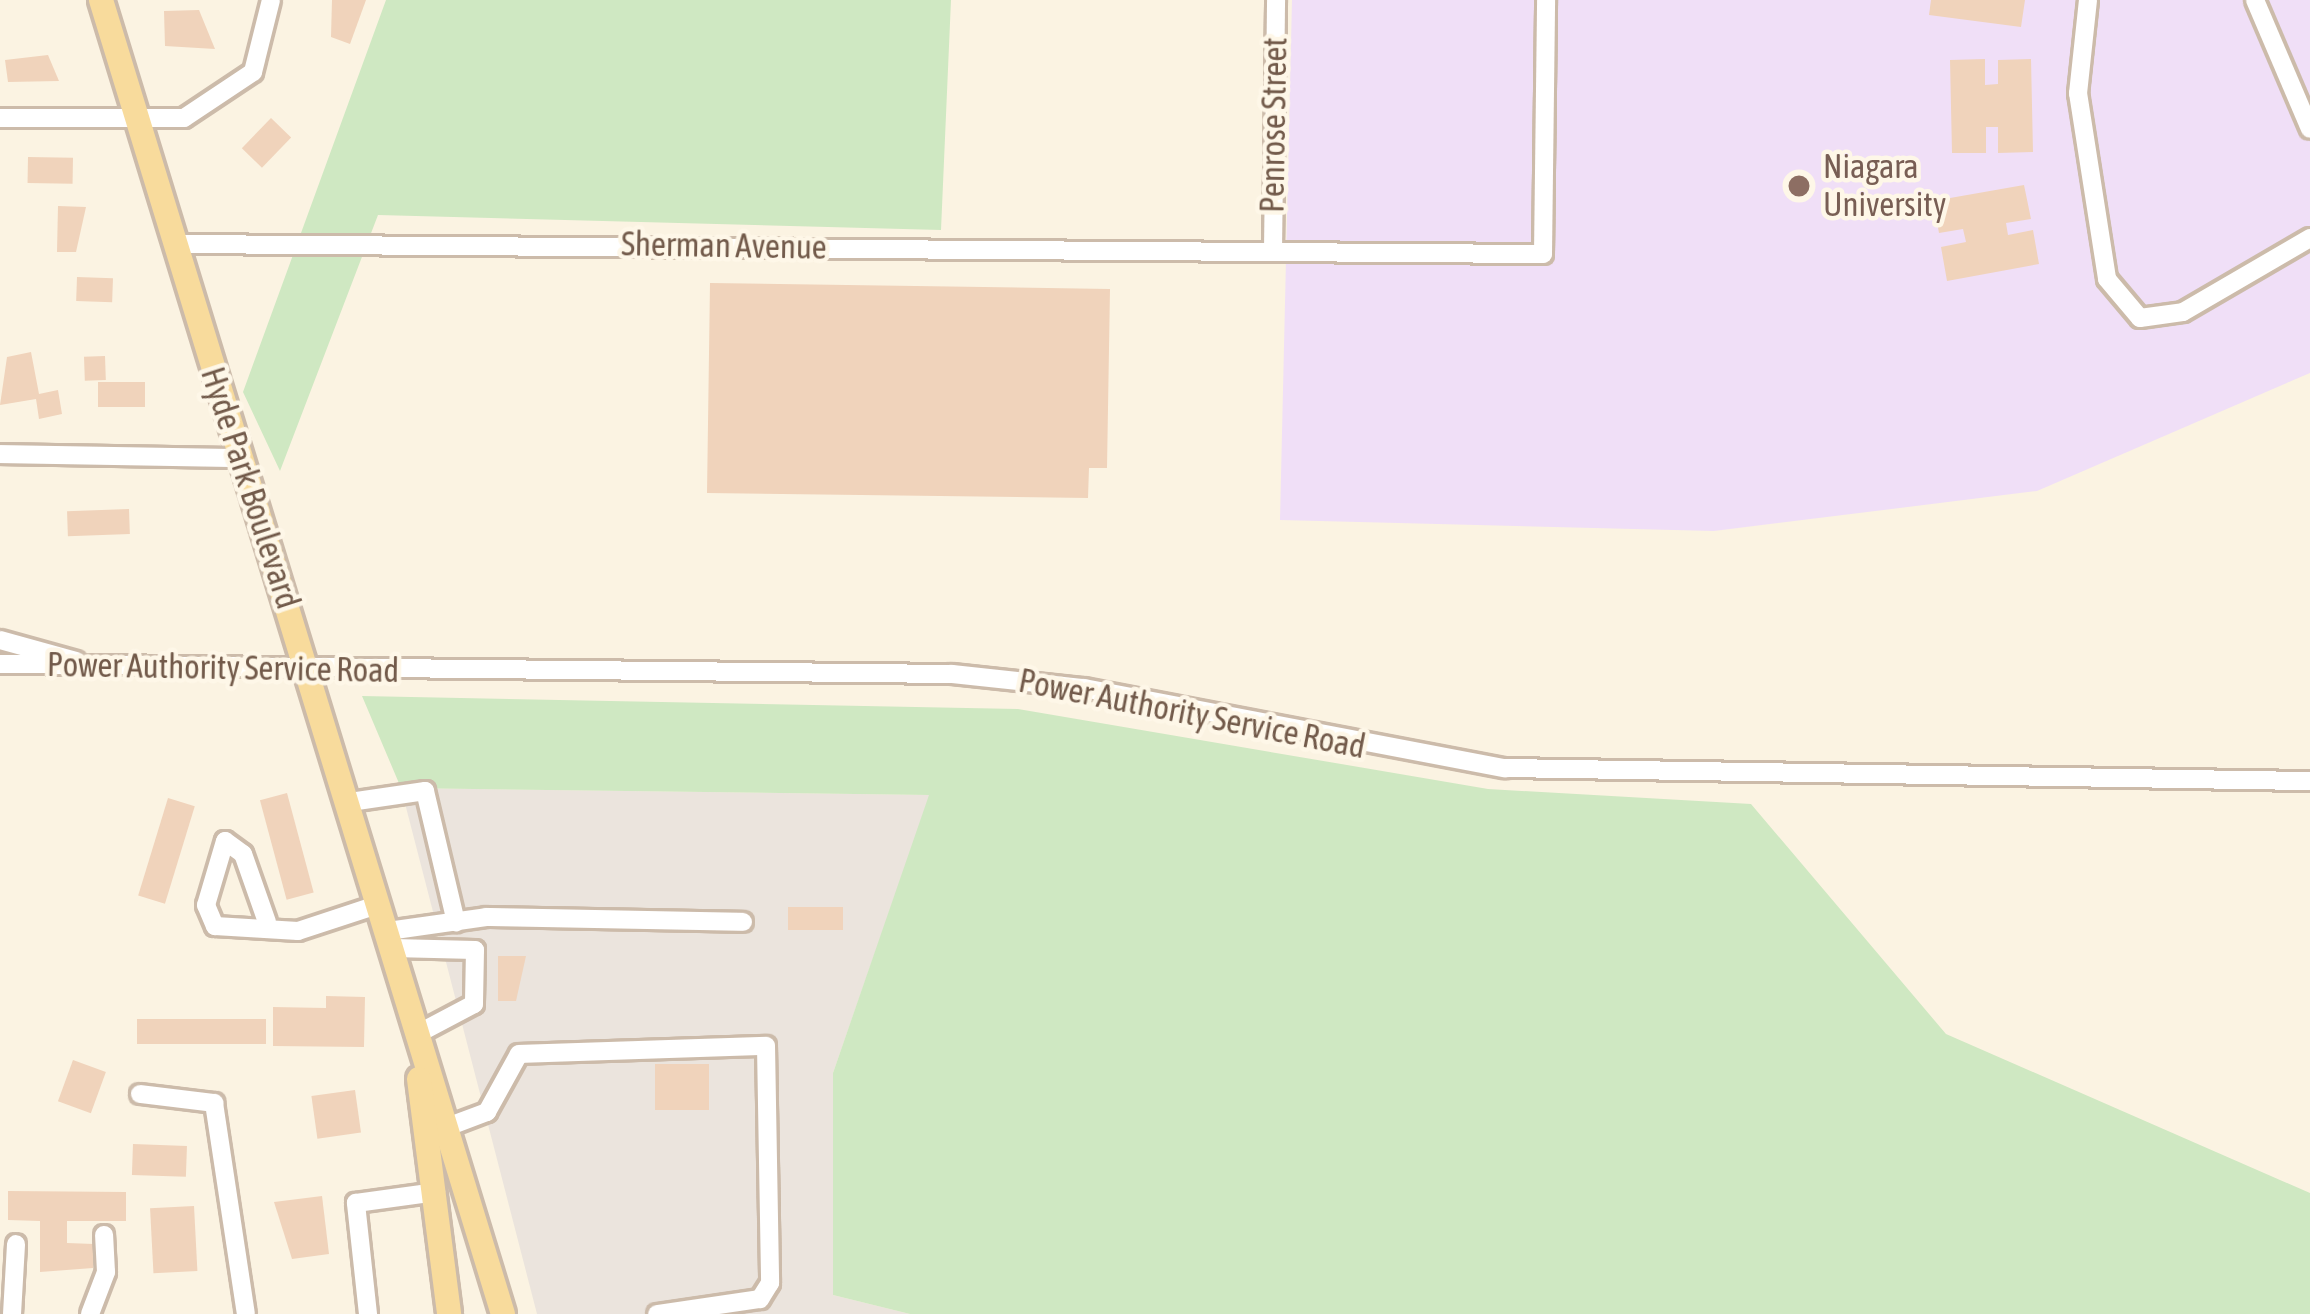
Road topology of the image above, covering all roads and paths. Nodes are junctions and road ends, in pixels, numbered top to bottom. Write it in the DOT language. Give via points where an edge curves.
graph roads {
  1 [pos="101,0"];
  2 [pos="271,0"];
  3 [pos="1276,0"];
  4 [pos="1546,0"];
  5 [pos="2088,0"];
  6 [pos="2255,0"];
  7 [pos="0,118"];
  8 [pos="138,120"];
  9 [pos="2310,130"];
  10 [pos="2310,238"];
  11 [pos="176,244"];
  12 [pos="1273,251"];
  13 [pos="0,454"];
  14 [pos="237,458"];
  15 [pos="0,640"];
  16 [pos="0,664"];
  17 [pos="92,666"];
  18 [pos="310,672"];
  19 [pos="2310,781"];
  20 [pos="350,802"];
  21 [pos="380,904"];
  22 [pos="267,922"];
  23 [pos="456,922"];
  24 [pos="743,922"];
  25 [pos="391,939"];
  26 [pos="402,976"];
  27 [pos="419,1033"];
  28 [pos="140,1094"];
  29 [pos="447,1127"];
  30 [pos="436,1192"];
  31 [pos="104,1235"];
  32 [pos="16,1244"];
  33 [pos="765,1307"];
  34 [pos="12,1314"];
  35 [pos="90,1314"];
  36 [pos="246,1314"];
  37 [pos="368,1314"];
  38 [pos="448,1314"];
  39 [pos="503,1314"];
  40 [pos="657,1314"];
  1 -- 8 [label="main road, Hyde Park Boulevard"];
  2 -- 8 [label="street" via="253,72 184,118"];
  3 -- 12 [label="street, Penrose Street"];
  4 -- 12 [label="street, Sherman Avenue" via="1543,254"];
  5 -- 10 [label="street" via="2078,93 2108,279 2140,318 2183,312"];
  6 -- 9 [label="street"];
  7 -- 8 [label="street"];
  8 -- 11 [label="main road, Hyde Park Boulevard"];
  11 -- 12 [label="street, Sherman Avenue"];
  11 -- 14 [label="main road, Hyde Park Boulevard"];
  13 -- 14 [label="street"];
  14 -- 18 [label="main road, Hyde Park Boulevard"];
  15 -- 17 [label="street"];
  16 -- 17 [label="street, Power Authority Service Road"];
  17 -- 18 [label="street, Power Authority Service Road"];
  18 -- 19 [label="street, Power Authority Service Road" via="952,674 1100,690 1505,768"];
  18 -- 20 [label="main road, Hyde Park Boulevard"];
  20 -- 21 [label="main road, Hyde Park Boulevard"];
  20 -- 23 [label="street" via="424,791"];
  21 -- 22 [label="street" via="298,932"];
  21 -- 25 [label="main road, Hyde Park Boulevard"];
  22 -- 22 [label="street" via="210,922 225,841 243,854"];
  23 -- 24 [label="street"];
  23 -- 25 [label="street"];
  25 -- 26 [label="main road, Hyde Park Boulevard"];
  25 -- 27 [label="street" via="475,950 474,1004"];
  26 -- 27 [label="main road, Hyde Park Boulevard"];
  26 -- 30 [label="main road, Hyde Park Boulevard"];
  27 -- 29 [label="main road, Hyde Park Boulevard"];
  28 -- 36 [label="street" via="214,1102"];
  29 -- 33 [label="street" via="487,1112 519,1054 766,1046 778,1244"];
  29 -- 39 [label="main road, Hyde Park Boulevard"];
  30 -- 37 [label="street" via="356,1203"];
  30 -- 38 [label="main road, Hyde Park Boulevard"];
  31 -- 35 [label="street" via="109,1257"];
  32 -- 34 [label="street"];
  33 -- 40 [label="street"];
}
